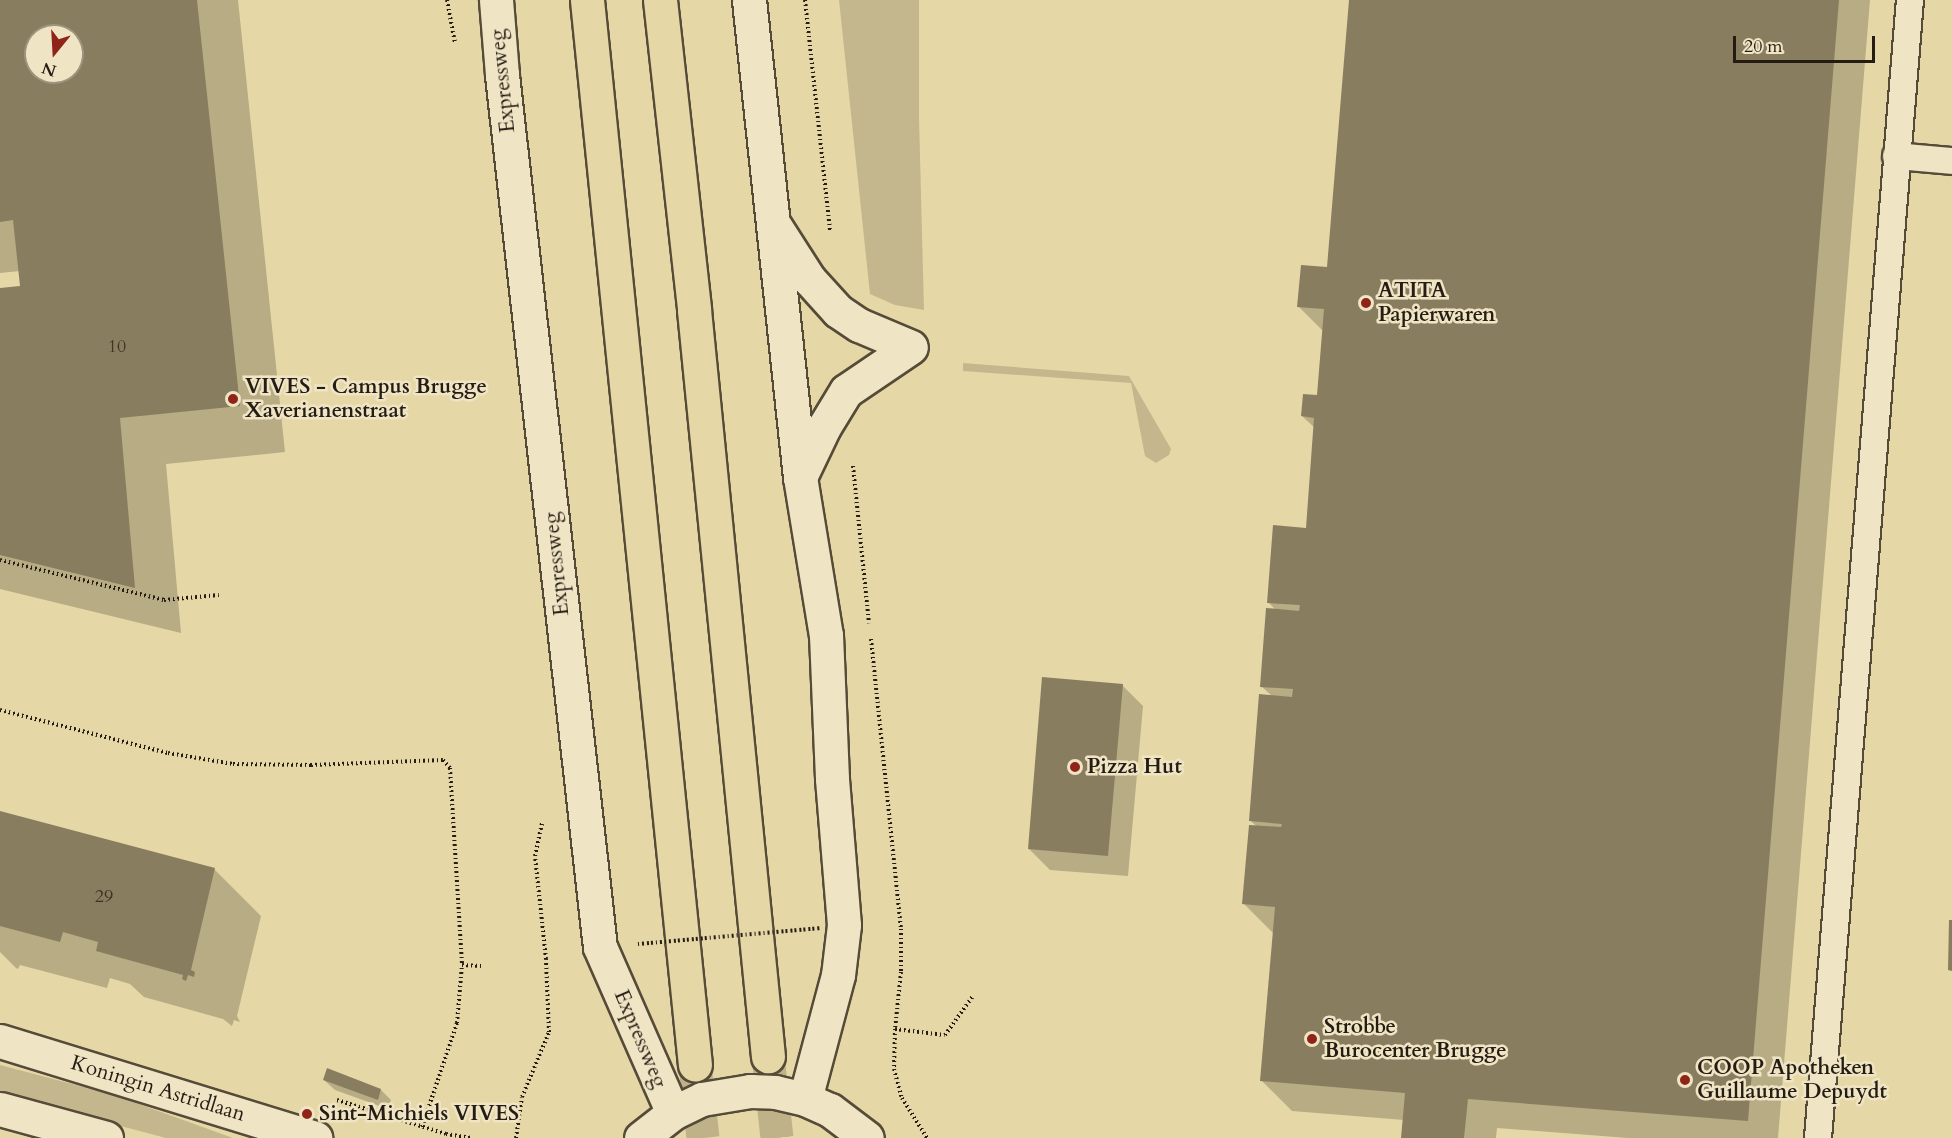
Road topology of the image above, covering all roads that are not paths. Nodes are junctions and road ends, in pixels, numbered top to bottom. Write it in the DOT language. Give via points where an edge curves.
graph roads {
  1 [pos="496,0"];
  2 [pos="587,0"];
  3 [pos="660,0"];
  4 [pos="749,0"];
  5 [pos="1910,0"];
  6 [pos="1896,156"];
  7 [pos="1952,161"];
  8 [pos="773,223"];
  9 [pos="800,477"];
  10 [pos="0,1041"];
  11 [pos="768,1056"];
  12 [pos="695,1065"];
  13 [pos="805,1099"];
  14 [pos="0,1109"];
  15 [pos="673,1113"];
  16 [pos="106,1138"];
  17 [pos="315,1138"];
  18 [pos="641,1138"];
  19 [pos="867,1138"];
  20 [pos="1818,1138"];
  1 -- 15 [label="street, Expressweg" via="600,947"];
  2 -- 12 [label="highway, Expressweg"];
  3 -- 11 [label="highway"];
  4 -- 8 [label="street"];
  5 -- 6 [label="lane"];
  6 -- 7 [label="lane"];
  6 -- 20 [label="lane"];
  8 -- 9 [label="street"];
  8 -- 9 [label="street" via="809,279 838,311 859,325 911,346 846,391"];
  9 -- 13 [label="street" via="826,635 844,925 838,975"];
  10 -- 17 [label="street, Koningin Astridlaan"];
  13 -- 15 [label="street" via="775,1092 741,1092 702,1099"];
  13 -- 19 [label="street" via="830,1110"];
  14 -- 16 [label="street"];
  15 -- 18 [label="street"];
}
